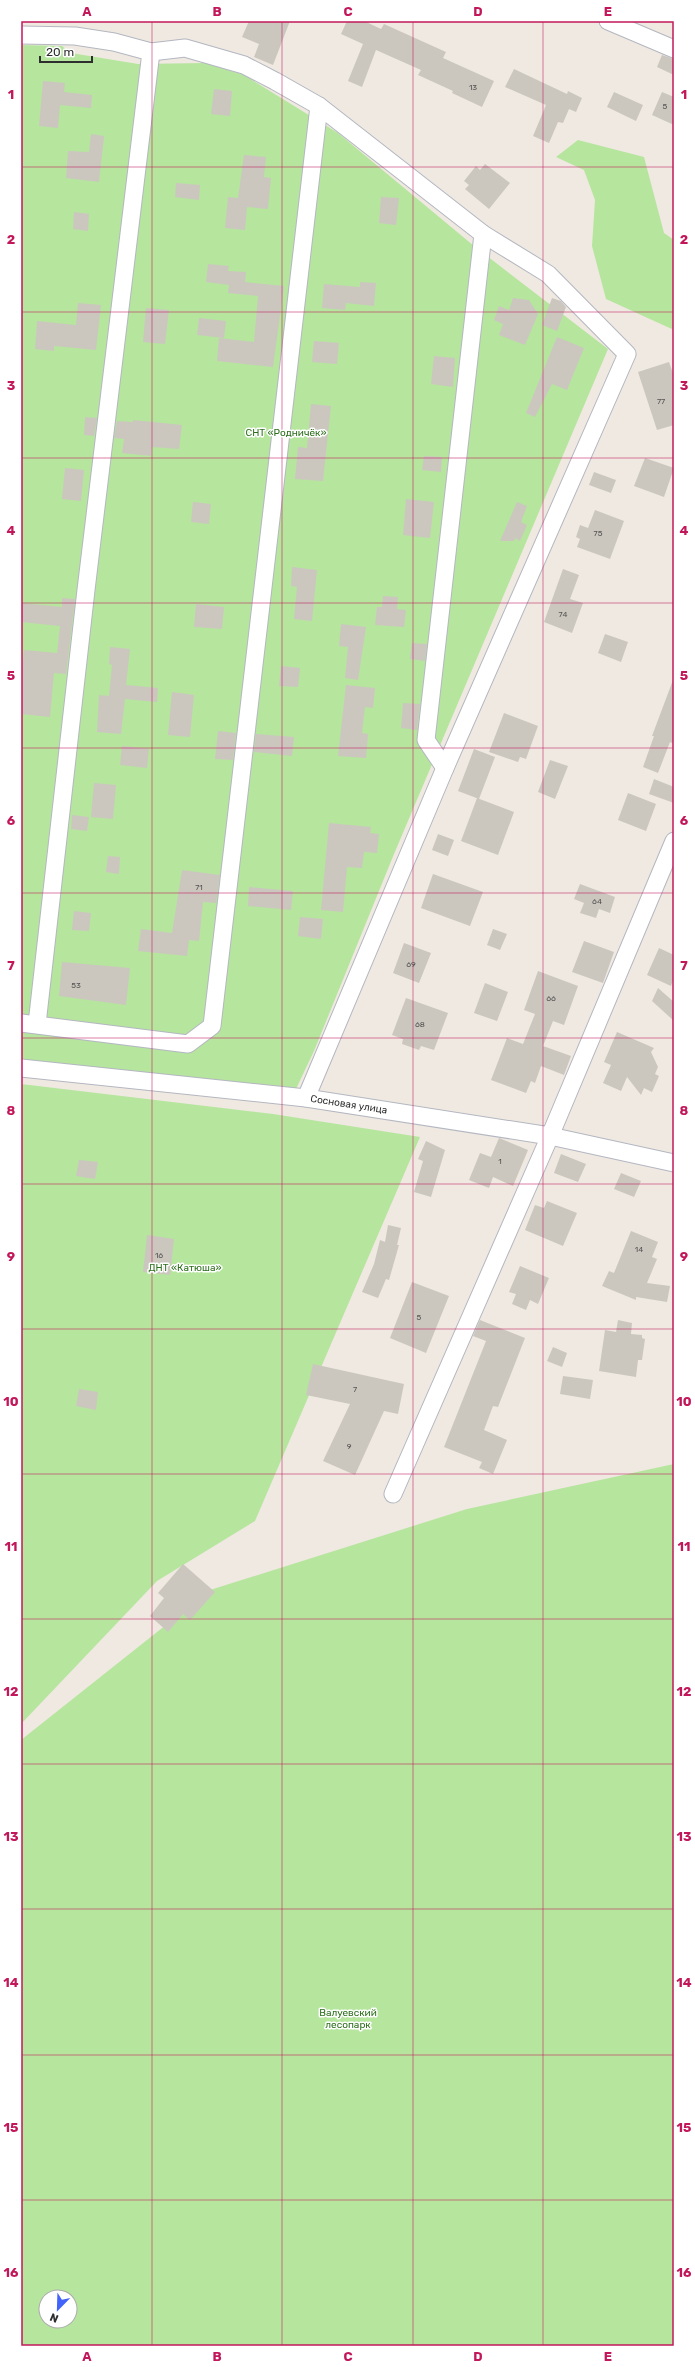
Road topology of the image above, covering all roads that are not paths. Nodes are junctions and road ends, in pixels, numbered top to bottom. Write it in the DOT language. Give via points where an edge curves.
graph roads {
  1 [pos="608,21"];
  2 [pos="21,35"];
  3 [pos="674,50"];
  4 [pos="151,52"];
  5 [pos="319,106"];
  6 [pos="483,234"];
  7 [pos="445,768"];
  8 [pos="674,841"];
  9 [pos="29,1024"];
  10 [pos="21,1068"];
  11 [pos="306,1098"];
  12 [pos="550,1136"];
  13 [pos="674,1163"];
  14 [pos="393,1494"];
  1 -- 3 [label="street"];
  2 -- 4 [label="street" via="75,36 114,42"];
  4 -- 5 [label="street" via="186,48 244,64"];
  4 -- 9 [label="street" via="86,590"];
  5 -- 6 [label="street"];
  5 -- 9 [label="street" via="212,1026 188,1044"];
  6 -- 7 [label="street" via="426,740"];
  6 -- 7 [label="street" via="548,274 627,354"];
  7 -- 11 [label="street"];
  8 -- 12 [label="street"];
  10 -- 11 [label="street, Сосновая улица"];
  11 -- 12 [label="street, Сосновая улица"];
  12 -- 13 [label="street, Сосновая улица"];
  12 -- 14 [label="street"];
}
